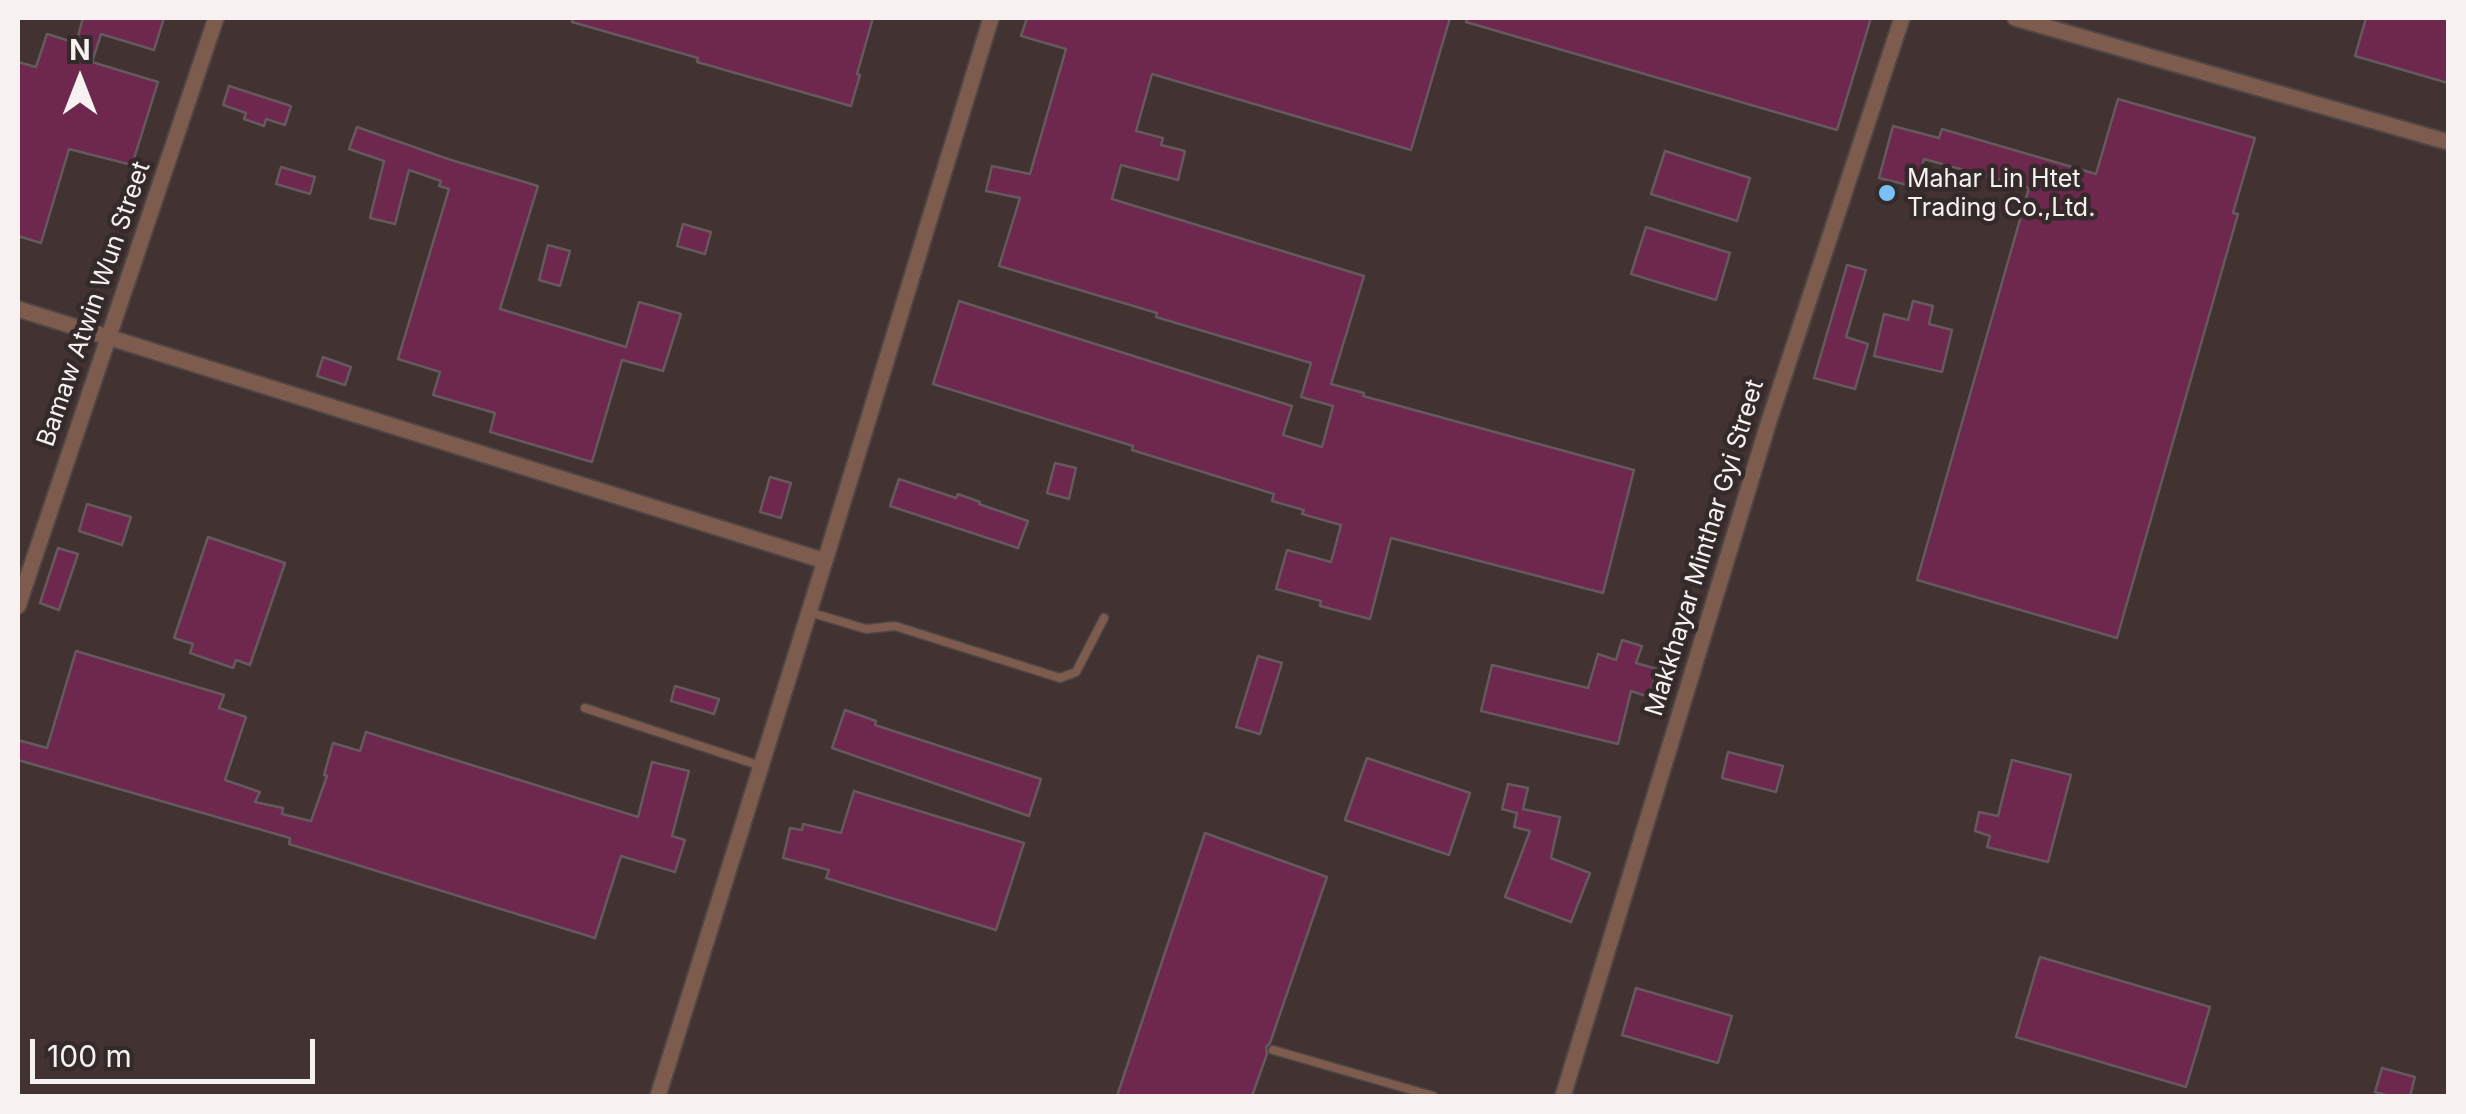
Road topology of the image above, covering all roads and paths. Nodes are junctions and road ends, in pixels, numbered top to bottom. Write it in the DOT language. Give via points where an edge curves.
graph roads {
  1 [pos="216,18"];
  2 [pos="991,18"];
  3 [pos="1902,18"];
  4 [pos="2015,18"];
  5 [pos="2448,142"];
  6 [pos="18,309"];
  7 [pos="110,338"];
  8 [pos="825,561"];
  9 [pos="18,606"];
  10 [pos="810,612"];
  11 [pos="1104,618"];
  12 [pos="585,708"];
  13 [pos="761,766"];
  14 [pos="1273,1050"];
  15 [pos="658,1096"];
  16 [pos="1433,1096"];
  17 [pos="1563,1096"];
  1 -- 7 [label="street, Bamaw Atwin Wun Street"];
  2 -- 8 [label="street"];
  3 -- 17 [label="street, Makkhayar Minthar Gyi Street" via="1769,421"];
  4 -- 5 [label="street"];
  6 -- 7 [label="street"];
  7 -- 8 [label="street"];
  7 -- 9 [label="street, Bamaw Atwin Wun Street"];
  8 -- 10 [label="street"];
  10 -- 11 [label="lane" via="866,629 895,626 1060,678 1076,672"];
  10 -- 13 [label="street"];
  12 -- 13 [label="lane"];
  13 -- 15 [label="street"];
  14 -- 16 [label="lane"];
}
